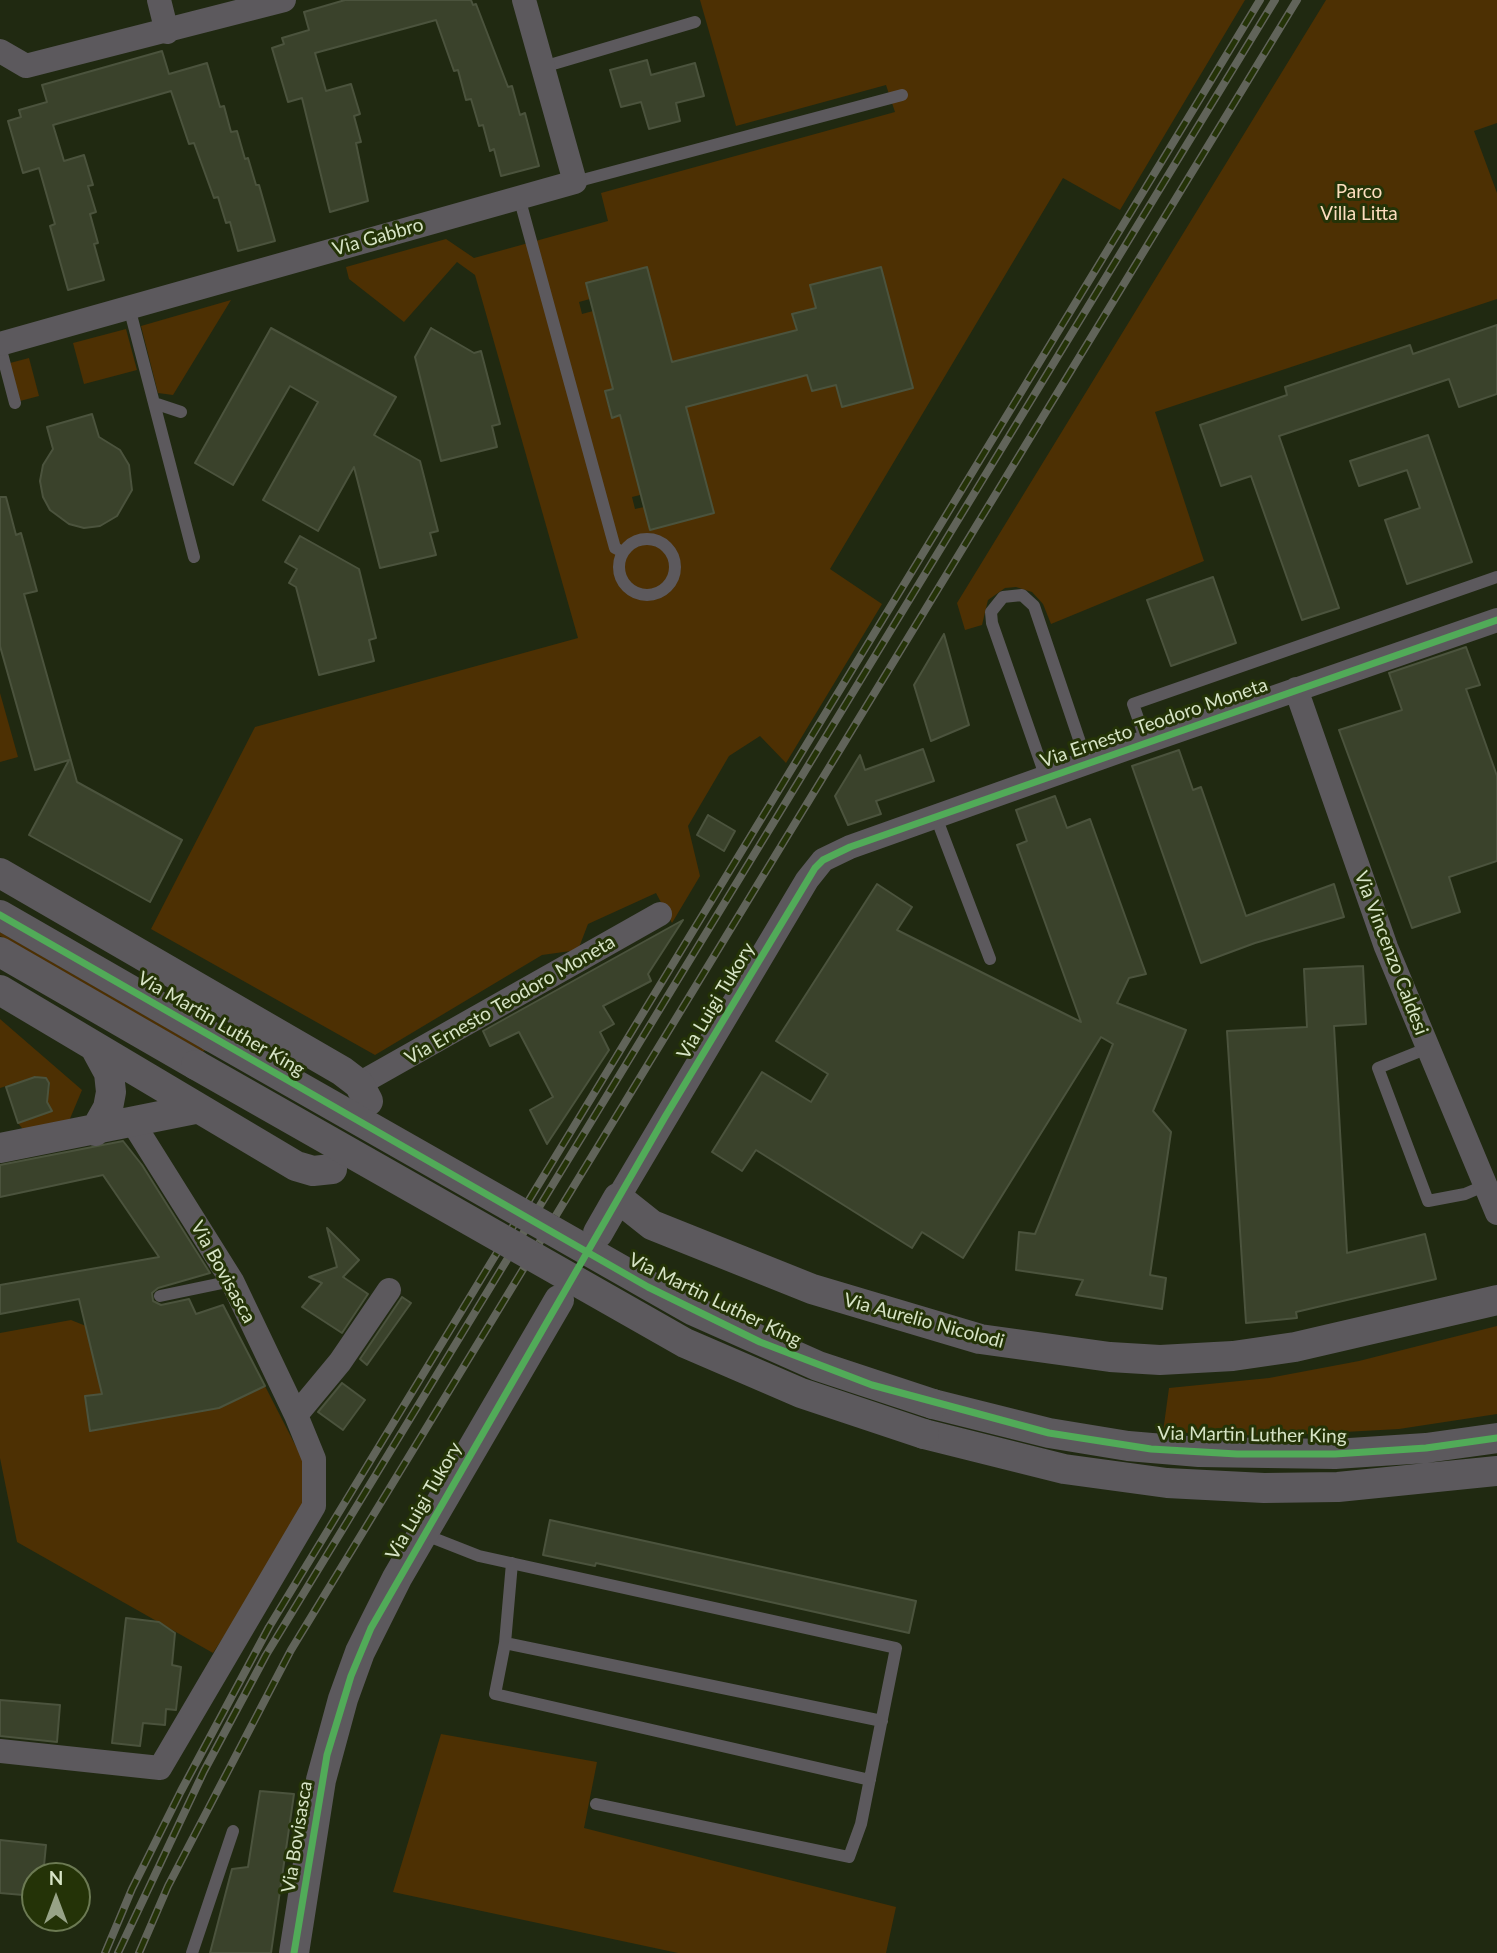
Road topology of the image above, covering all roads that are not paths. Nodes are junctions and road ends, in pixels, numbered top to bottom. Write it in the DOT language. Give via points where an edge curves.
graph roads {
  1 [pos="159,0"];
  2 [pos="284,0"];
  3 [pos="524,0"];
  4 [pos="695,22"];
  5 [pos="167,32"];
  6 [pos="0,51"];
  7 [pos="543,67"];
  8 [pos="902,95"];
  9 [pos="575,182"];
  10 [pos="519,197"];
  11 [pos="129,307"];
  12 [pos="0,345"];
  13 [pos="15,402"];
  14 [pos="154,403"];
  15 [pos="181,412"];
  16 [pos="622,552"];
  17 [pos="194,557"];
  18 [pos="1497,577"];
  19 [pos="1497,620"];
  20 [pos="1296,689"];
  21 [pos="1146,741"];
  22 [pos="1087,763"];
  23 [pos="1046,778"];
  24 [pos="936,817"];
  25 [pos="823,860"];
  26 [pos="0,873"];
  27 [pos="660,914"];
  28 [pos="0,915"];
  29 [pos="0,952"];
  30 [pos="990,959"];
  31 [pos="0,990"];
  32 [pos="1428,1048"];
  33 [pos="96,1049"];
  34 [pos="364,1093"];
  35 [pos="195,1109"];
  36 [pos="134,1123"];
  37 [pos="95,1131"];
  38 [pos="0,1148"];
  39 [pos="332,1169"];
  40 [pos="1486,1185"];
  41 [pos="618,1198"];
  42 [pos="1497,1213"];
  43 [pos="598,1233"];
  44 [pos="232,1281"];
  45 [pos="389,1290"];
  46 [pos="160,1296"];
  47 [pos="559,1300"];
  48 [pos="1497,1300"];
  49 [pos="296,1415"];
  50 [pos="1497,1438"];
  51 [pos="1497,1471"];
  52 [pos="422,1534"];
  53 [pos="512,1563"];
  54 [pos="505,1643"];
  55 [pos="882,1721"];
  56 [pos="335,1727"];
  57 [pos="0,1751"];
  58 [pos="870,1780"];
  59 [pos="596,1804"];
  60 [pos="233,1831"];
  61 [pos="192,1953"];
  62 [pos="294,1953"];
  1 -- 5 [label="street"];
  2 -- 5 [label="street"];
  3 -- 7 [label="street"];
  4 -- 7 [label="lane"];
  5 -- 6 [label="street" via="26,66"];
  7 -- 9 [label="street"];
  8 -- 9 [label="lane"];
  9 -- 10 [label="street, Via Gabbro"];
  10 -- 11 [label="street, Via Gabbro"];
  10 -- 16 [label="lane" via="615,548"];
  11 -- 12 [label="street, Via Gabbro"];
  11 -- 14 [label="lane"];
  12 -- 13 [label="lane"];
  14 -- 15 [label="lane"];
  14 -- 17 [label="lane"];
  16 -- 16 [label="lane" via="638,540 662,543 674,559 673,576 658,592 639,594 619,574"];
  18 -- 21 [label="lane" via="1133,704"];
  19 -- 20 [label="street, Via Ernesto Teodoro Moneta"];
  20 -- 21 [label="street, Via Ernesto Teodoro Moneta"];
  20 -- 32 [label="street, Via Vincenzo Caldesi" via="1386,947"];
  21 -- 22 [label="street, Via Ernesto Teodoro Moneta"];
  22 -- 23 [label="street, Via Ernesto Teodoro Moneta"];
  22 -- 23 [label="lane" via="1034,606 1022,595 1003,597 991,612 992,623"];
  23 -- 24 [label="street, Via Ernesto Teodoro Moneta"];
  24 -- 25 [label="street, Via Ernesto Teodoro Moneta"];
  24 -- 30 [label="lane"];
  25 -- 41 [label="street, Via Luigi Tukory"];
  26 -- 34 [label="street, Via Ernesto Teodoro Moneta" via="342,1070"];
  27 -- 34 [label="street, Via Ernesto Teodoro Moneta"];
  28 -- 50 [label="street, Via Martin Luther King, bridge" via="692,1310 807,1362 933,1404 1049,1433 1128,1446 1335,1454"];
  29 -- 51 [label="street, bridge" via="685,1343 800,1393 924,1434 1064,1469 1167,1483 1338,1487"];
  31 -- 33 [label="street"];
  32 -- 40 [label="street, Via Vincenzo Caldesi"];
  32 -- 40 [label="lane" via="1378,1068 1427,1201 1465,1195"];
  33 -- 35 [label="street"];
  33 -- 37 [label="street" via="109,1073 111,1091 108,1108"];
  35 -- 36 [label="street"];
  35 -- 39 [label="street" via="296,1166 313,1171"];
  36 -- 37 [label="street"];
  36 -- 44 [label="street, Via Bovisasca"];
  37 -- 38 [label="street"];
  40 -- 42 [label="street, Via Vincenzo Caldesi"];
  41 -- 43 [label="street, Via Luigi Tukory"];
  41 -- 48 [label="street, Via Aurelio Nicolodi" via="652,1225 812,1289 980,1339 1057,1352 1160,1360 1233,1356 1295,1347"];
  44 -- 46 [label="lane"];
  44 -- 49 [label="street, Via Bovisasca"];
  45 -- 49 [label="street" via="340,1362"];
  47 -- 52 [label="street, Via Luigi Tukory"];
  49 -- 57 [label="street, Via Bovisasca" via="314,1459 314,1506 160,1769"];
  52 -- 53 [label="lane"];
  52 -- 56 [label="street, Via Luigi Tukory" via="371,1628"];
  53 -- 54 [label="lane"];
  53 -- 55 [label="lane" via="896,1647"];
  54 -- 55 [label="lane"];
  54 -- 58 [label="lane" via="495,1694"];
  55 -- 58 [label="lane"];
  56 -- 62 [label="street, Via Bovisasca" via="321,1780"];
  58 -- 59 [label="lane" via="849,1857"];
  60 -- 61 [label="lane"];
}
